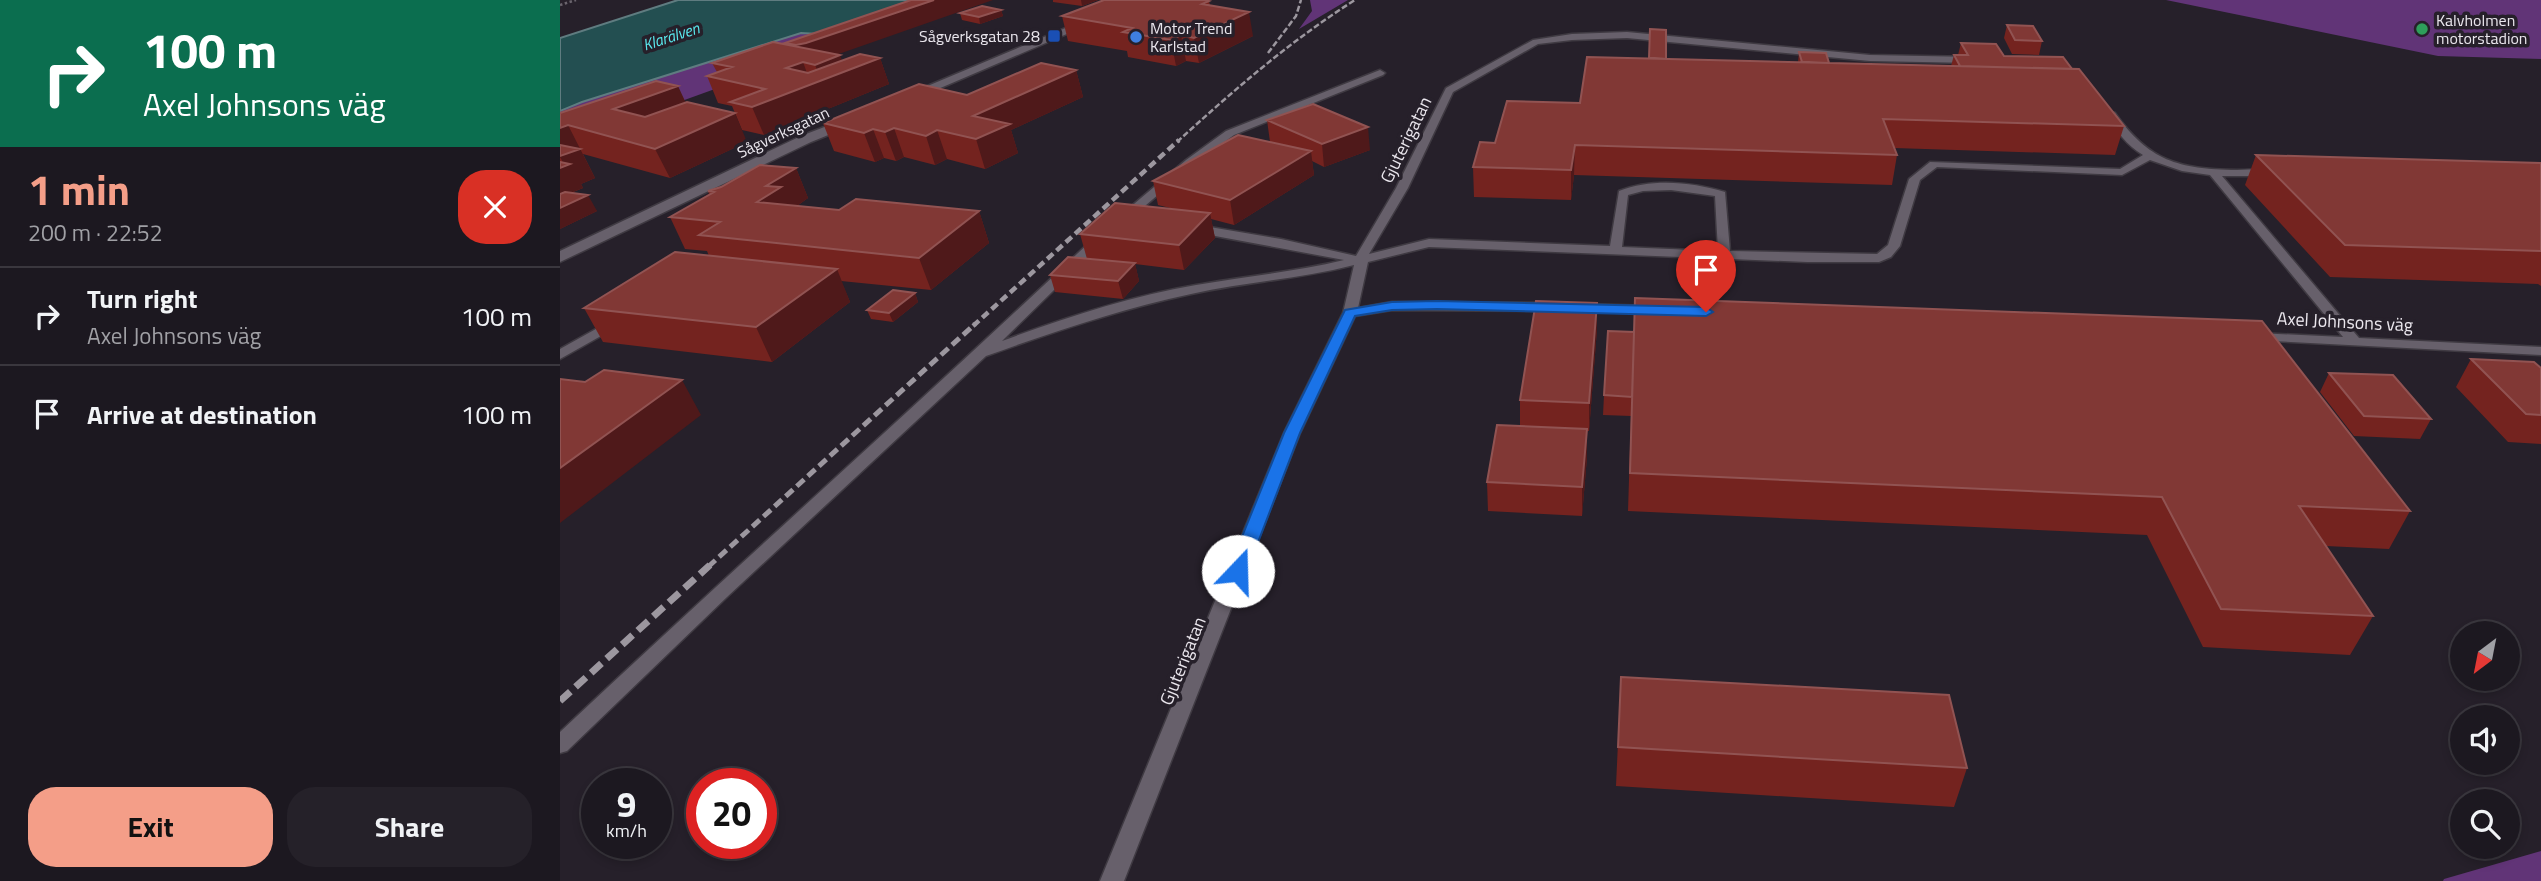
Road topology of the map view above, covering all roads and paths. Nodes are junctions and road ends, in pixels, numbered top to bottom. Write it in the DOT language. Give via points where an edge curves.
graph roads {
  1 [pos="576,0"];
  2 [pos="1141,0"];
  3 [pos="560,5"];
  4 [pos="1983,61"];
  5 [pos="1380,73"];
  6 [pos="893,103"];
  7 [pos="2104,106"];
  8 [pos="868,113"];
  9 [pos="2151,155"];
  10 [pos="2214,173"];
  11 [pos="2290,173"];
  12 [pos="1176,226"];
  13 [pos="1616,249"];
  14 [pos="1724,254"];
  15 [pos="560,257"];
  16 [pos="1362,260"];
  17 [pos="1663,310"];
  18 [pos="1350,313"];
  19 [pos="603,329"];
  20 [pos="2245,337"];
  21 [pos="2354,341"];
  22 [pos="2541,351"];
  23 [pos="981,353"];
  24 [pos="560,355"];
  25 [pos="560,745"];
  26 [pos="1112,881"];
  1 -- 3 [label="path"];
  2 -- 6 [label="street"];
  4 -- 16 [label="lane, Gjuterigatan" via="1870,58 1627,35 1536,42 1449,90"];
  5 -- 23 [label="lane" via="1230,133 1190,162"];
  7 -- 9 [label="lane" via="2129,140"];
  8 -- 15 [label="street, Sågverksgatan"];
  9 -- 10 [label="lane"];
  9 -- 14 [label="lane" via="2122,172 1934,164 1915,178 1894,246 1879,258"];
  10 -- 11 [label="lane"];
  10 -- 21 [label="lane"];
  12 -- 16 [label="lane"];
  13 -- 14 [label="lane"];
  13 -- 14 [label="lane" via="1623,193 1646,187 1721,194"];
  13 -- 16 [label="lane" via="1447,242"];
  16 -- 18 [label="lane, Gjuterigatan"];
  16 -- 23 [label="lane" via="1194,289"];
  17 -- 18 [label="lane" via="1437,305"];
  18 -- 26 [label="lane, Gjuterigatan" via="1292,433"];
  19 -- 24 [label="lane"];
  20 -- 21 [label="lane, Axel Johnsons väg"];
  21 -- 22 [label="lane, Axel Johnsons väg"];
  23 -- 25 [label="lane"];
}
